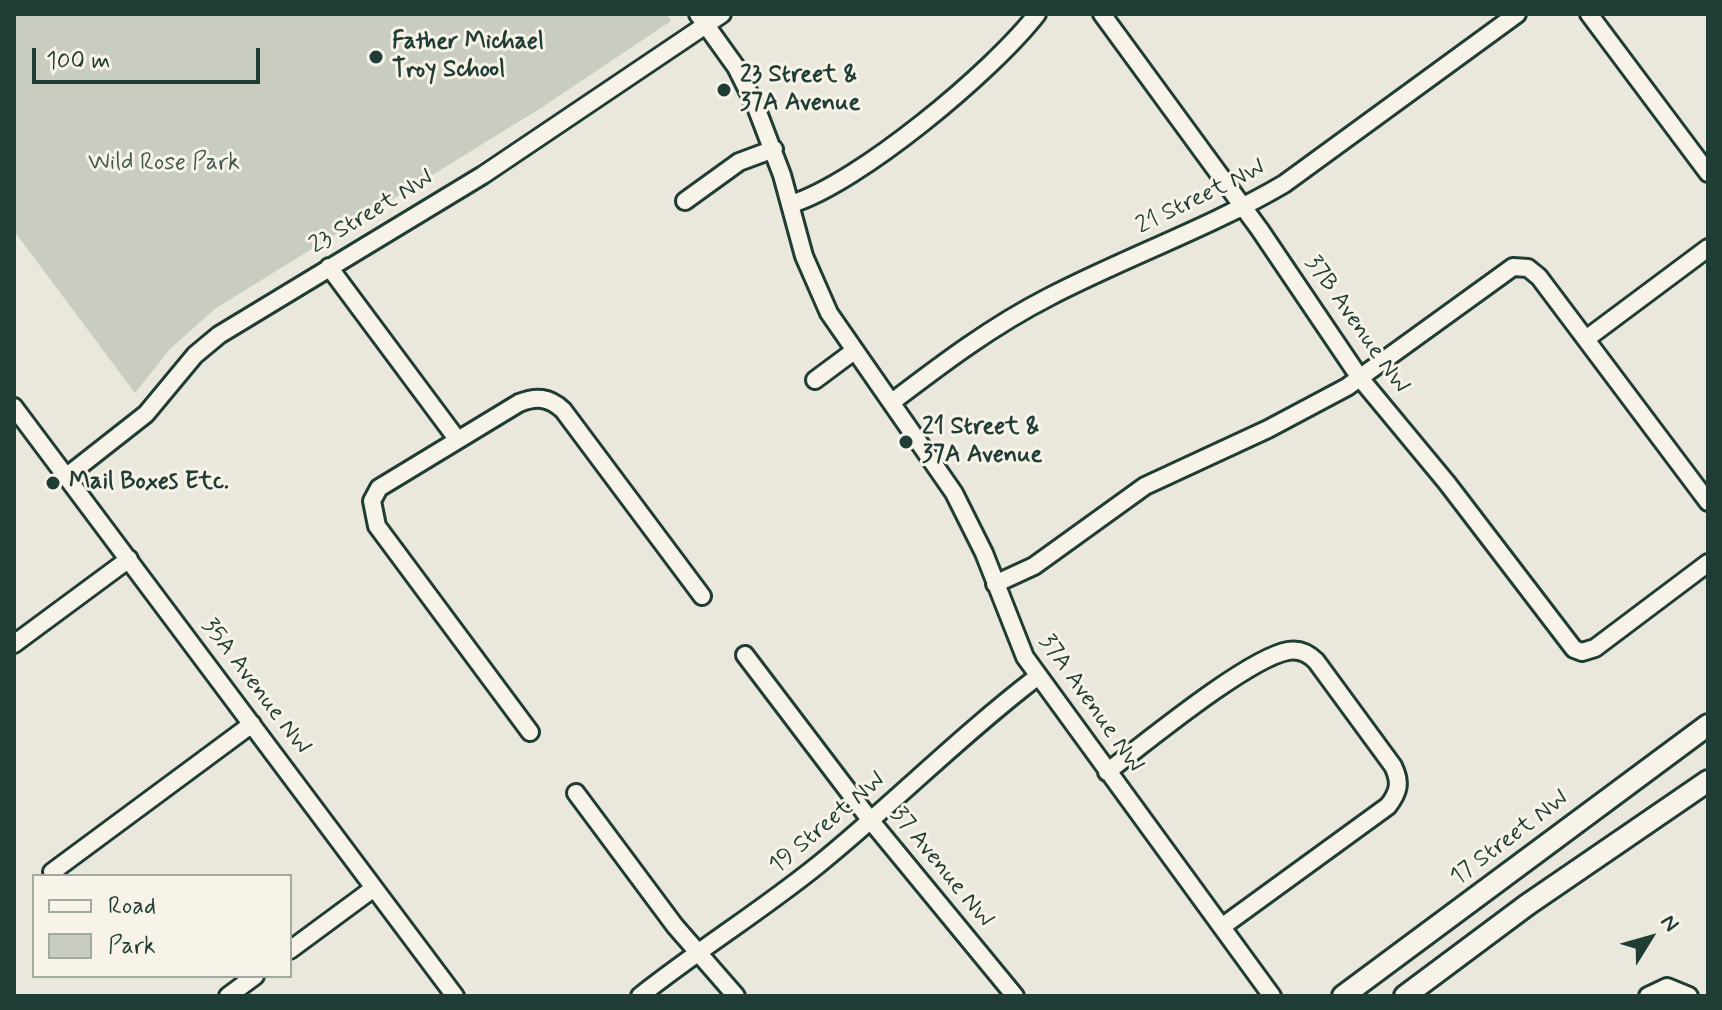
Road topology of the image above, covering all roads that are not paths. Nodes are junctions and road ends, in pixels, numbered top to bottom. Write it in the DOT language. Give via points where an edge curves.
graph roads {
  1 [pos="722,14"];
  2 [pos="1037,14"];
  3 [pos="1102,14"];
  4 [pos="1517,14"];
  5 [pos="1589,14"];
  6 [pos="702,20"];
  7 [pos="774,149"];
  8 [pos="1708,173"];
  9 [pos="685,201"];
  10 [pos="791,204"];
  11 [pos="1243,207"];
  12 [pos="1708,248"];
  13 [pos="329,267"];
  14 [pos="1586,339"];
  15 [pos="854,351"];
  16 [pos="1360,378"];
  17 [pos="815,380"];
  18 [pos="892,402"];
  19 [pos="14,407"];
  20 [pos="457,439"];
  21 [pos="67,476"];
  22 [pos="1708,502"];
  23 [pos="129,559"];
  24 [pos="1708,563"];
  25 [pos="995,584"];
  26 [pos="702,596"];
  27 [pos="14,644"];
  28 [pos="745,655"];
  29 [pos="1037,677"];
  30 [pos="252,724"];
  31 [pos="1708,725"];
  32 [pos="530,732"];
  33 [pos="1107,772"];
  34 [pos="1708,781"];
  35 [pos="576,793"];
  36 [pos="871,821"];
  37 [pos="52,872"];
  38 [pos="374,888"];
  39 [pos="1223,926"];
  40 [pos="292,949"];
  41 [pos="697,952"];
  42 [pos="252,978"];
  43 [pos="1273,993"];
  44 [pos="228,996"];
  45 [pos="455,996"];
  46 [pos="640,996"];
  47 [pos="736,996"];
  48 [pos="1015,996"];
  49 [pos="1343,996"];
  50 [pos="1405,996"];
  51 [pos="1648,996"];
  52 [pos="1689,996"];
  1 -- 6 [label="street, 23 Street NW"];
  2 -- 10 [label="street" via="992,63 945,102 834,186"];
  3 -- 11 [label="street, 37B Avenue NW"];
  4 -- 11 [label="street, 21 Street NW" via="1306,170"];
  5 -- 8 [label="street"];
  6 -- 7 [label="street, 37A Avenue NW" via="736,67"];
  6 -- 13 [label="street, 23 Street NW" via="522,150"];
  7 -- 9 [label="street" via="739,162"];
  7 -- 10 [label="street, 37A Avenue NW"];
  10 -- 15 [label="street, 37A Avenue NW" via="811,276"];
  11 -- 16 [label="street, 37B Avenue NW"];
  11 -- 18 [label="street, 21 Street NW" via="1046,298 980,337"];
  12 -- 14 [label="street"];
  13 -- 20 [label="street"];
  13 -- 21 [label="street, 23 Street NW" via="206,344 146,414"];
  14 -- 16 [label="street" via="1539,277 1521,266 1499,274"];
  14 -- 22 [label="street"];
  15 -- 17 [label="street"];
  15 -- 18 [label="street, 37A Avenue NW"];
  16 -- 24 [label="street, 37B Avenue NW" via="1456,494 1564,641 1582,652 1604,642"];
  16 -- 25 [label="street" via="1268,429 1145,486 1034,566"];
  18 -- 25 [label="street, 37A Avenue NW" via="954,493"];
  19 -- 21 [label="street, 35A Avenue NW"];
  20 -- 26 [label="street" via="519,403 544,398 563,410"];
  20 -- 32 [label="street" via="386,482 372,501 377,526"];
  21 -- 23 [label="street, 35A Avenue NW"];
  23 -- 27 [label="street"];
  23 -- 30 [label="street, 35A Avenue NW"];
  25 -- 29 [label="street, 37A Avenue NW" via="1012,632"];
  28 -- 36 [label="street, 37 Avenue NW"];
  29 -- 33 [label="street, 37A Avenue NW"];
  29 -- 36 [label="street, 19 Street NW" via="952,745"];
  30 -- 37 [label="street"];
  30 -- 38 [label="street, 35A Avenue NW"];
  31 -- 49 [label="main road, 17 Street NW"];
  33 -- 39 [label="street, 37A Avenue NW"];
  33 -- 39 [label="street" via="1256,665 1289,651 1316,661 1393,766 1397,793 1388,806"];
  34 -- 50 [label="main road"];
  35 -- 41 [label="street"];
  36 -- 41 [label="street, 19 Street NW"];
  36 -- 48 [label="street, 37 Avenue NW"];
  38 -- 40 [label="street"];
  38 -- 45 [label="street, 35A Avenue NW"];
  39 -- 43 [label="street, 37A Avenue NW"];
  41 -- 46 [label="street, 19 Street NW"];
  41 -- 47 [label="street"];
  42 -- 44 [label="street"];
  51 -- 52 [label="street" via="1674,987"];
}
